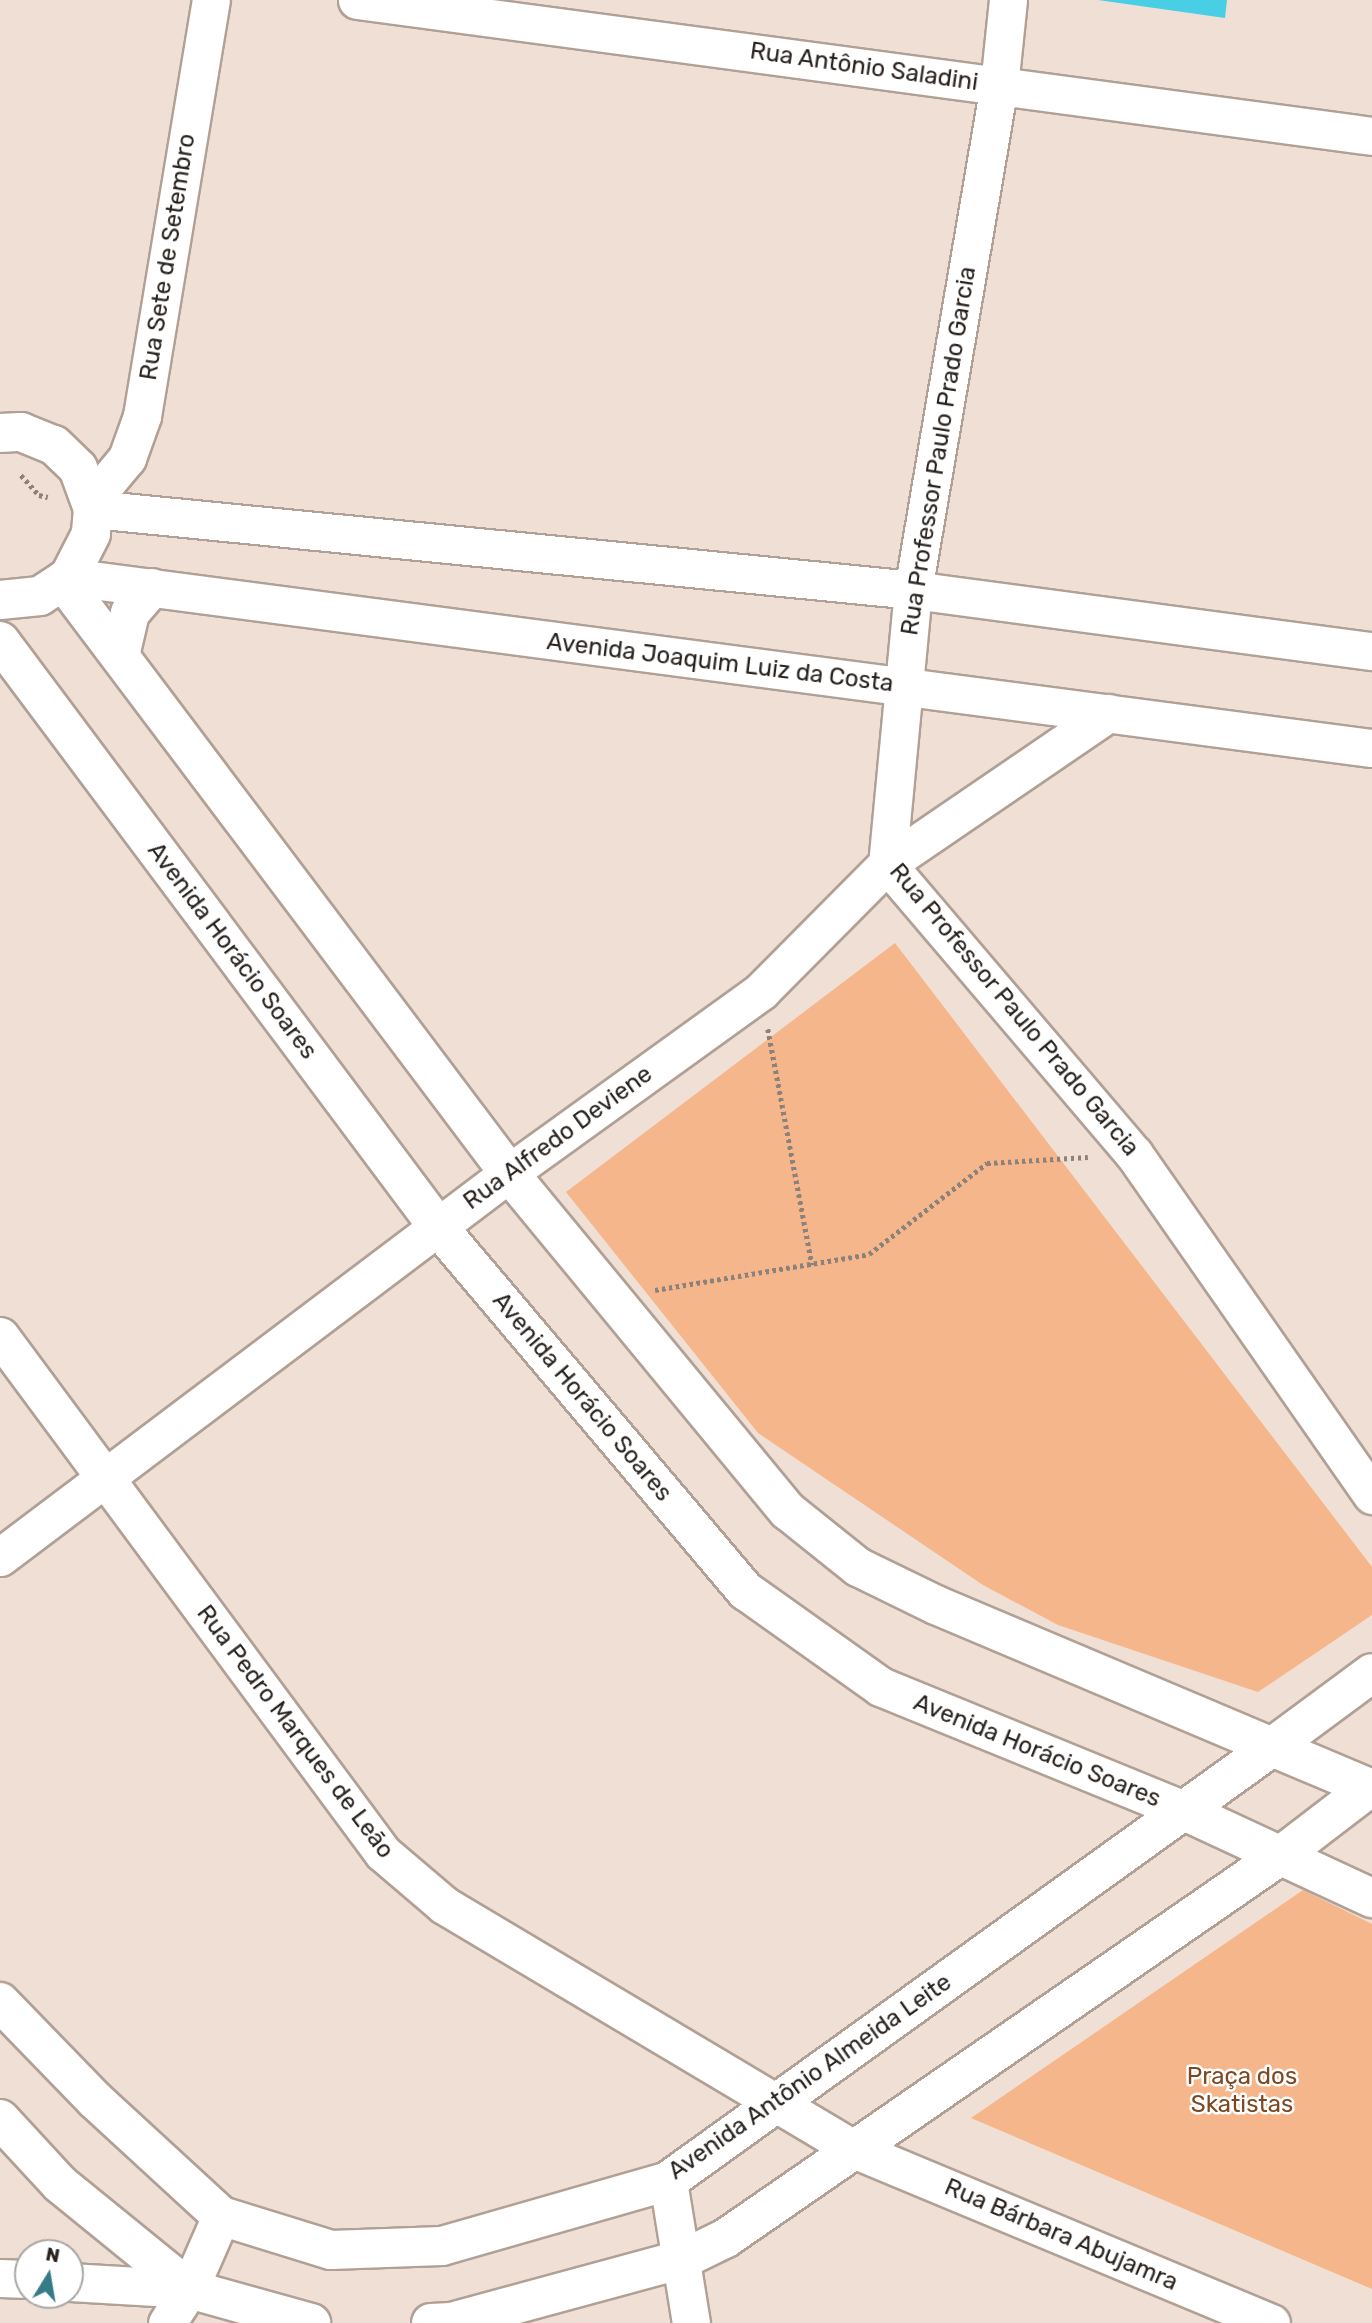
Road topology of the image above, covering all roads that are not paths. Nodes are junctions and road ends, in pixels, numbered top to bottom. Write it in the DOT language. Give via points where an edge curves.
graph roads {
  1 [pos="211,0"];
  2 [pos="357,0"];
  3 [pos="1008,0"];
  4 [pos="999,85"];
  5 [pos="1372,136"];
  6 [pos="7,423"];
  7 [pos="92,505"];
  8 [pos="66,579"];
  9 [pos="152,588"];
  10 [pos="913,590"];
  11 [pos="0,600"];
  12 [pos="0,641"];
  13 [pos="1372,651"];
  14 [pos="120,656"];
  15 [pos="904,687"];
  16 [pos="1108,713"];
  17 [pos="1372,748"];
  18 [pos="887,864"];
  19 [pos="509,1173"];
  20 [pos="438,1227"];
  21 [pos="0,1336"];
  22 [pos="106,1481"];
  23 [pos="1372,1495"];
  24 [pos="0,1557"];
  25 [pos="1372,1673"];
  26 [pos="1272,1746"];
  27 [pos="1371,1787"];
  28 [pos="1180,1809"];
  29 [pos="1280,1856"];
  30 [pos="1372,1898"];
  31 [pos="0,2002"];
  32 [pos="776,2106"];
  33 [pos="0,2119"];
  34 [pos="851,2148"];
  35 [pos="668,2181"];
  36 [pos="221,2216"];
  37 [pos="683,2259"];
  38 [pos="84,2283"];
  39 [pos="189,2289"];
  40 [pos="167,2323"];
  41 [pos="311,2323"];
  42 [pos="431,2323"];
  43 [pos="691,2323"];
  44 [pos="1271,2323"];
  1 -- 7 [label="street, Rua Sete de Setembro" via="142,416 127,458"];
  2 -- 4 [label="street, Rua Antônio Saladini"];
  3 -- 4 [label="street, Rua Professor Paulo Prado Garcia"];
  4 -- 5 [label="street, Rua Antônio Saladini"];
  4 -- 10 [label="street, Rua Professor Paulo Prado Garcia"];
  6 -- 7 [label="street" via="62,453 78,468"];
  7 -- 8 [label="street" via="92,534"];
  7 -- 10 [label="street"];
  8 -- 9 [label="street, Avenida Joaquim Luiz da Costa"];
  8 -- 11 [label="street" via="40,596"];
  8 -- 14 [label="street"];
  9 -- 14 [label="street" via="130,612"];
  9 -- 15 [label="street, Avenida Joaquim Luiz da Costa"];
  10 -- 13 [label="street"];
  10 -- 15 [label="street, Rua Professor Paulo Prado Garcia"];
  12 -- 20 [label="street, Avenida Horácio Soares"];
  14 -- 19 [label="street"];
  15 -- 16 [label="street, Avenida Joaquim Luiz da Costa"];
  15 -- 18 [label="street, Rua Professor Paulo Prado Garcia"];
  16 -- 17 [label="street, Avenida Joaquim Luiz da Costa"];
  16 -- 18 [label="street, Rua Alfredo Deviene"];
  18 -- 19 [label="street, Rua Alfredo Deviene" via="761,990"];
  18 -- 23 [label="street, Rua Professor Paulo Prado Garcia" via="1134,1154"];
  19 -- 20 [label="street, Rua Alfredo Deviene"];
  19 -- 26 [label="street" via="788,1511 858,1567 955,1614"];
  20 -- 22 [label="street, Rua Alfredo Deviene"];
  20 -- 28 [label="street, Avenida Horácio Soares" via="746,1591 881,1687"];
  21 -- 22 [label="street, Rua Pedro Marques de Leão"];
  22 -- 24 [label="street, Rua Alfredo Deviene"];
  22 -- 32 [label="street, Rua Pedro Marques de Leão" via="383,1853 444,1905"];
  25 -- 26 [label="street, Avenida Antônio Almeida Leite"];
  26 -- 27 [label="street"];
  26 -- 28 [label="street, Avenida Antônio Almeida Leite"];
  27 -- 29 [label="street"];
  28 -- 29 [label="street, Avenida Horácio Soares"];
  28 -- 32 [label="street, Avenida Antônio Almeida Leite"];
  29 -- 30 [label="street, Avenida Horácio Soares"];
  29 -- 34 [label="street"];
  31 -- 36 [label="street, Avenida Antônio Almeida Leite" via="95,2100"];
  32 -- 34 [label="street, Rua Pedro Marques de Leão"];
  32 -- 35 [label="street, Avenida Antônio Almeida Leite"];
  33 -- 39 [label="street" via="60,2184"];
  34 -- 37 [label="street" via="726,2238"];
  34 -- 44 [label="street, Rua Bárbara Abujamra"];
  35 -- 36 [label="street, Avenida Antônio Almeida Leite" via="442,2246 331,2250"];
  35 -- 37 [label="street"];
  36 -- 39 [label="street"];
  37 -- 42 [label="street" via="451,2322"];
  37 -- 43 [label="street"];
  38 -- 39 [label="street"];
  39 -- 40 [label="street"];
  39 -- 41 [label="street"];
}
